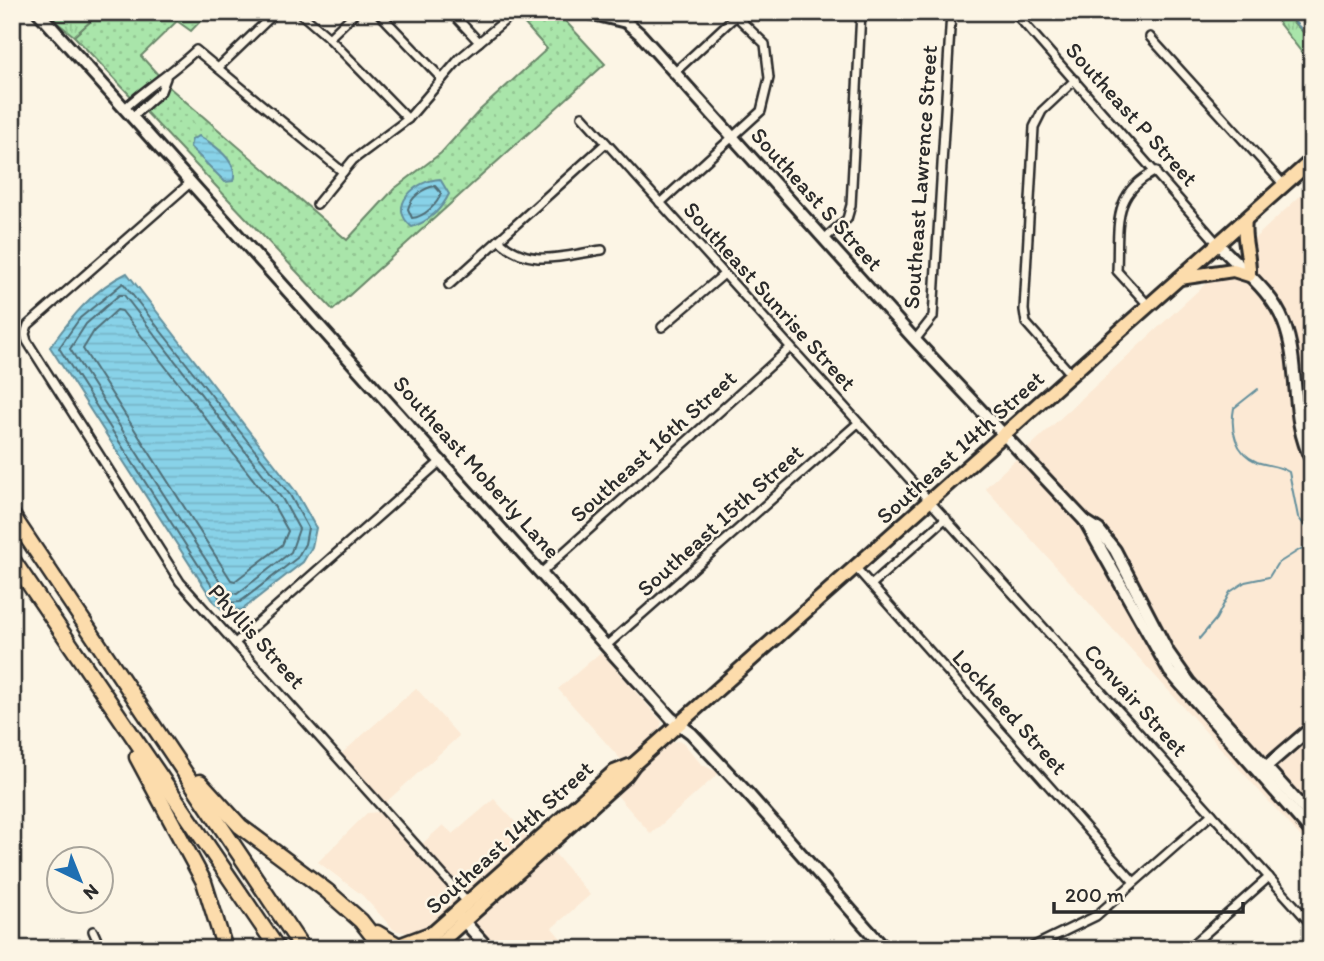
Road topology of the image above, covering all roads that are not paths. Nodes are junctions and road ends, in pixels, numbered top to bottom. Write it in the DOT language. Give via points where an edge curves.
graph roads {
  1 [pos="38,12"];
  2 [pos="276,12"];
  3 [pos="299,12"];
  4 [pos="356,12"];
  5 [pos="378,12"];
  6 [pos="450,12"];
  7 [pos="515,12"];
  8 [pos="585,12"];
  9 [pos="861,12"];
  10 [pos="951,12"];
  11 [pos="1014,12"];
  12 [pos="738,14"];
  13 [pos="1150,37"];
  14 [pos="329,38"];
  15 [pos="479,42"];
  16 [pos="218,68"];
  17 [pos="675,72"];
  18 [pos="442,79"];
  19 [pos="1075,80"];
  20 [pos="128,113"];
  21 [pos="582,116"];
  22 [pos="408,119"];
  23 [pos="733,139"];
  24 [pos="606,144"];
  25 [pos="1312,160"];
  26 [pos="1156,171"];
  27 [pos="343,172"];
  28 [pos="190,183"];
  29 [pos="1284,185"];
  30 [pos="660,202"];
  31 [pos="317,204"];
  32 [pos="1245,220"];
  33 [pos="824,239"];
  34 [pos="499,240"];
  35 [pos="1218,244"];
  36 [pos="602,250"];
  37 [pos="723,275"];
  38 [pos="1249,275"];
  39 [pos="1180,278"];
  40 [pos="449,285"];
  41 [pos="1149,306"];
  42 [pos="662,327"];
  43 [pos="915,340"];
  44 [pos="790,348"];
  45 [pos="1072,375"];
  46 [pos="858,423"];
  47 [pos="1005,434"];
  48 [pos="442,460"];
  49 [pos="1312,461"];
  50 [pos="931,501"];
  51 [pos="12,515"];
  52 [pos="946,518"];
  53 [pos="12,559"];
  54 [pos="856,568"];
  55 [pos="542,572"];
  56 [pos="871,585"];
  57 [pos="235,643"];
  58 [pos="606,646"];
  59 [pos="100,688"];
  60 [pos="680,724"];
  61 [pos="1312,727"];
  62 [pos="165,742"];
  63 [pos="634,764"];
  64 [pos="1262,770"];
  65 [pos="1212,814"];
  66 [pos="1312,818"];
  67 [pos="1312,833"];
  68 [pos="1269,877"];
  69 [pos="1134,882"];
  70 [pos="467,902"];
  71 [pos="460,917"];
  72 [pos="361,921"];
  73 [pos="1312,925"];
  74 [pos="93,931"];
  75 [pos="432,941"];
  76 [pos="101,949"];
  77 [pos="225,949"];
  78 [pos="278,949"];
  79 [pos="303,949"];
  80 [pos="383,949"];
  81 [pos="415,949"];
  82 [pos="489,949"];
  83 [pos="885,949"];
  84 [pos="1028,949"];
  85 [pos="1188,949"];
  1 -- 20 [label="street, Southeast Moberly Lane"];
  2 -- 16 [label="street"];
  3 -- 14 [label="street"];
  4 -- 14 [label="street"];
  5 -- 18 [label="street"];
  6 -- 15 [label="street"];
  7 -- 15 [label="street"];
  8 -- 17 [label="street, Southeast S Street" via="626,22"];
  9 -- 33 [label="street" via="851,205 847,219"];
  10 -- 43 [label="street, Southeast Lawrence Street" via="933,317"];
  11 -- 19 [label="street, Southeast P Street"];
  12 -- 17 [label="street"];
  12 -- 23 [label="street" via="765,44 769,78 761,111"];
  13 -- 29 [label="street"];
  14 -- 22 [label="street"];
  15 -- 18 [label="street"];
  16 -- 20 [label="street" via="196,50 166,78 153,83"];
  16 -- 27 [label="street"];
  17 -- 23 [label="street, Southeast S Street"];
  18 -- 22 [label="street"];
  19 -- 26 [label="street, Southeast P Street"];
  19 -- 45 [label="street" via="1042,111 1034,127 1024,310 1027,323"];
  20 -- 28 [label="street, Southeast Moberly Lane"];
  21 -- 24 [label="street, Southeast Sunrise Street"];
  22 -- 27 [label="street"];
  23 -- 30 [label="street"];
  23 -- 33 [label="street, Southeast S Street"];
  24 -- 30 [label="street, Southeast Sunrise Street"];
  24 -- 34 [label="street"];
  25 -- 29 [label="main road, Southeast 14th Street"];
  26 -- 35 [label="street, Southeast P Street"];
  26 -- 41 [label="street" via="1138,180 1124,197 1118,231 1117,271"];
  27 -- 31 [label="street"];
  28 -- 48 [label="street, Southeast Moberly Lane"];
  28 -- 57 [label="street, Phyllis Street" via="28,325 25,334 180,582"];
  29 -- 32 [label="main road, Southeast 14th Street"];
  30 -- 37 [label="street, Southeast Sunrise Street"];
  32 -- 35 [label="main road, Southeast 14th Street"];
  32 -- 38 [label="main road" via="1242,238 1250,259"];
  33 -- 43 [label="street, Southeast S Street"];
  34 -- 36 [label="street" via="530,260"];
  34 -- 40 [label="street"];
  35 -- 38 [label="street"];
  35 -- 39 [label="main road, Southeast 14th Street"];
  37 -- 42 [label="street"];
  37 -- 44 [label="street, Southeast Sunrise Street"];
  38 -- 39 [label="main road" via="1233,270"];
  38 -- 49 [label="street" via="1274,303 1284,324 1303,439"];
  39 -- 41 [label="main road, Southeast 14th Street"];
  41 -- 45 [label="main road, Southeast 14th Street"];
  43 -- 47 [label="street, Southeast S Street"];
  44 -- 46 [label="street, Southeast Sunrise Street"];
  44 -- 55 [label="street, Southeast 16th Street"];
  45 -- 47 [label="main road, Southeast 14th Street"];
  46 -- 50 [label="street, Southeast Sunrise Street"];
  46 -- 58 [label="street, Southeast 15th Street"];
  47 -- 50 [label="main road, Southeast 14th Street"];
  47 -- 64 [label="street, Southeast S Street" via="1115,550 1168,652"];
  48 -- 55 [label="street, Southeast Moberly Lane"];
  48 -- 57 [label="street"];
  50 -- 52 [label="street, Convair Street"];
  50 -- 54 [label="main road, Southeast 14th Street"];
  51 -- 62 [label="highway"];
  52 -- 56 [label="street"];
  52 -- 65 [label="street, Convair Street"];
  53 -- 59 [label="highway"];
  54 -- 56 [label="street, Lockheed Street"];
  54 -- 60 [label="main road, Southeast 14th Street"];
  55 -- 58 [label="street, Southeast Moberly Lane"];
  56 -- 69 [label="street, Lockheed Street"];
  57 -- 70 [label="street, Phyllis Street"];
  58 -- 60 [label="street, Southeast Moberly Lane"];
  59 -- 77 [label="highway" via="204,882"];
  59 -- 78 [label="highway"];
  60 -- 63 [label="main road, Southeast 14th Street"];
  60 -- 83 [label="street, Southeast Moberly Lane"];
  61 -- 64 [label="street"];
  62 -- 72 [label="highway" via="240,826"];
  62 -- 79 [label="highway"];
  63 -- 70 [label="main road, Southeast 14th Street" via="614,772"];
  63 -- 71 [label="main road, Southeast 14th Street"];
  64 -- 66 [label="street"];
  64 -- 67 [label="street"];
  65 -- 68 [label="street, Convair Street"];
  65 -- 69 [label="street"];
  68 -- 73 [label="street, Convair Street"];
  68 -- 85 [label="street"];
  69 -- 84 [label="street" via="1096,916"];
  70 -- 71 [label="main road, Southeast 14th Street"];
  71 -- 75 [label="main road, Southeast 14th Street"];
  71 -- 82 [label="street"];
  72 -- 75 [label="highway" via="399,946"];
  72 -- 80 [label="highway"];
  74 -- 76 [label="street"];
  75 -- 81 [label="main road, Southeast 14th Street"];
}
